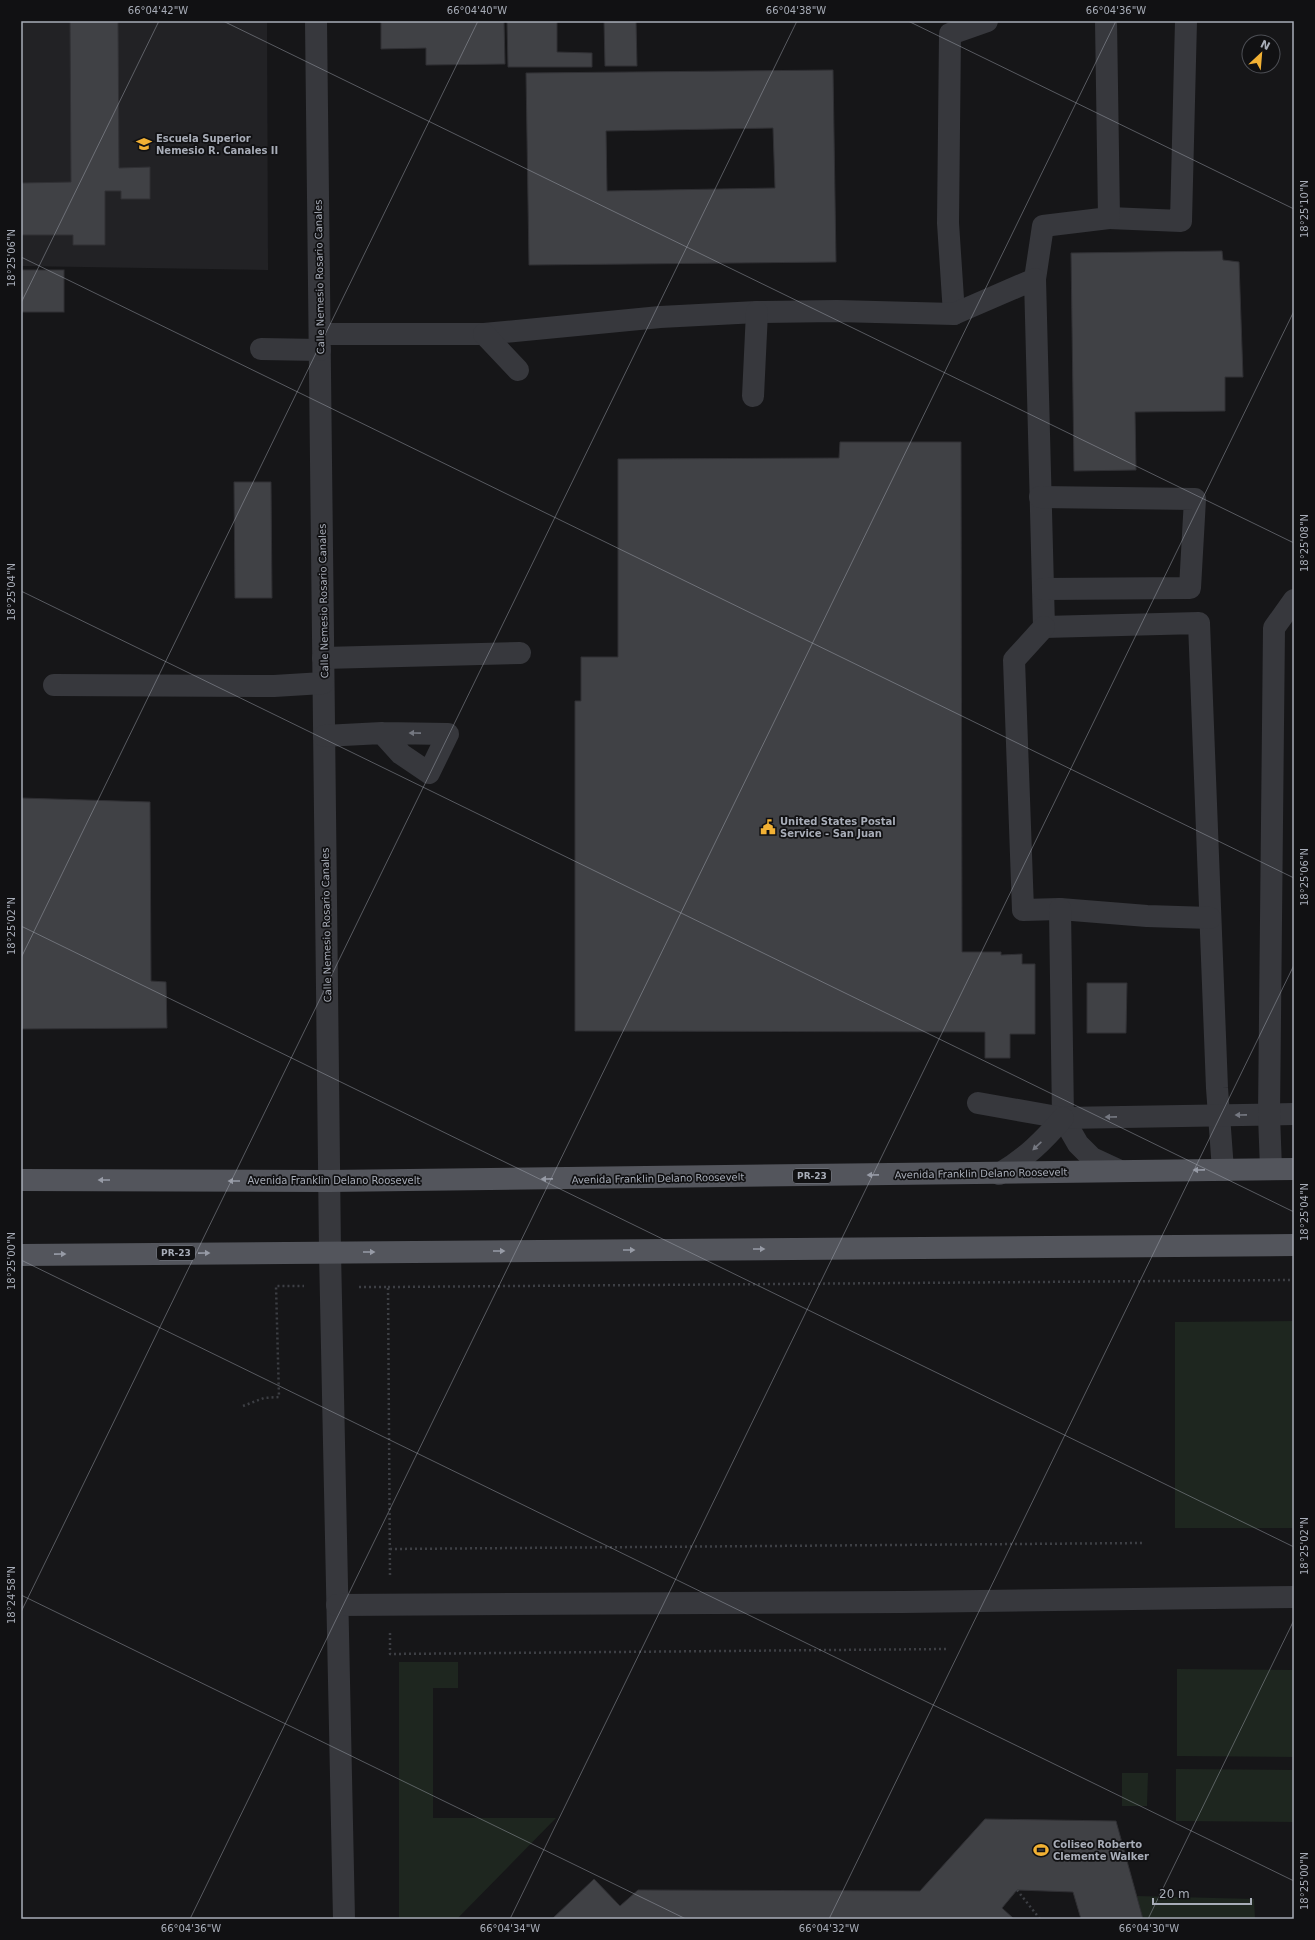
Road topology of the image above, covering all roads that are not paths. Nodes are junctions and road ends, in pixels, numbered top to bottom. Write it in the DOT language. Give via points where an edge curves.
graph roads {
  1 [pos="316,21"];
  2 [pos="987,21"];
  3 [pos="1106,21"];
  4 [pos="1186,21"];
  5 [pos="1109,218"];
  6 [pos="1035,279"];
  7 [pos="757,312"];
  8 [pos="954,314"];
  9 [pos="484,334"];
  10 [pos="320,342"];
  11 [pos="261,349"];
  12 [pos="518,370"];
  13 [pos="753,396"];
  14 [pos="1040,497"];
  15 [pos="1043,589"];
  16 [pos="1294,600"];
  17 [pos="1044,627"];
  18 [pos="520,653"];
  19 [pos="323,658"];
  20 [pos="324,684"];
  21 [pos="54,685"];
  22 [pos="382,733"];
  23 [pos="324,736"];
  24 [pos="1060,909"];
  25 [pos="1210,918"];
  26 [pos="978,1103"];
  27 [pos="1294,1114"];
  28 [pos="1218,1115"];
  29 [pos="1269,1115"];
  30 [pos="1063,1118"];
  31 [pos="1294,1169"];
  32 [pos="1223,1170"];
  33 [pos="1271,1170"];
  34 [pos="1120,1171"];
  35 [pos="999,1174"];
  36 [pos="21,1180"];
  37 [pos="330,1181"];
  38 [pos="1294,1245"];
  39 [pos="330,1252"];
  40 [pos="21,1255"];
  41 [pos="1294,1597"];
  42 [pos="337,1605"];
  43 [pos="344,1919"];
  1 -- 10 [label="street, Calle Nemesio Rosario Canales"];
  2 -- 8 [label="street" via="950,34 948,224"];
  3 -- 5 [label="street"];
  4 -- 5 [label="street" via="1181,221"];
  5 -- 6 [label="street" via="1043,226"];
  6 -- 8 [label="street"];
  6 -- 14 [label="street"];
  7 -- 8 [label="street"];
  7 -- 9 [label="street" via="660,317"];
  7 -- 13 [label="street"];
  9 -- 10 [label="street"];
  9 -- 12 [label="street"];
  10 -- 11 [label="street"];
  10 -- 19 [label="street, Calle Nemesio Rosario Canales"];
  14 -- 15 [label="street"];
  14 -- 15 [label="street" via="1195,499 1190,588"];
  15 -- 17 [label="street"];
  16 -- 29 [label="street" via="1274,628"];
  17 -- 24 [label="street" via="1014,660 1024,910"];
  17 -- 25 [label="street" via="1199,623"];
  18 -- 19 [label="street"];
  19 -- 20 [label="street, Calle Nemesio Rosario Canales"];
  20 -- 21 [label="street"];
  20 -- 23 [label="street, Calle Nemesio Rosario Canales"];
  22 -- 22 [label="street, one-way" via="401,754 429,773 448,734"];
  22 -- 23 [label="street"];
  23 -- 37 [label="street, Calle Nemesio Rosario Canales"];
  24 -- 25 [label="street"];
  24 -- 30 [label="street"];
  25 -- 28 [label="street"];
  26 -- 30 [label="street"];
  27 -- 29 [label="street"];
  29 -- 28 [label="street, one-way"];
  28 -- 30 [label="street, one-way"];
  28 -- 32 [label="street"];
  29 -- 33 [label="street"];
  30 -- 34 [label="street" via="1078,1144 1092,1158"];
  30 -- 35 [label="street, one-way" via="1039,1146"];
  31 -- 33 [label="main road, Avenida Franklin Delano Roosevelt / PR-23"];
  32 -- 33 [label="main road, Avenida Franklin Delano Roosevelt / PR-23"];
  32 -- 34 [label="main road, Avenida Franklin Delano Roosevelt / PR-23, one-way"];
  34 -- 35 [label="main road, Avenida Franklin Delano Roosevelt / PR-23"];
  35 -- 37 [label="main road, Avenida Franklin Delano Roosevelt / PR-23, one-way"];
  37 -- 36 [label="main road, Avenida Franklin Delano Roosevelt / PR-23, one-way"];
  37 -- 39 [label="street, Calle Nemesio Rosario Canales"];
  39 -- 38 [label="main road, PR-23, one-way"];
  40 -- 39 [label="main road, PR-23, one-way"];
  39 -- 42 [label="street, Calle Nemesio Rosario Canales"];
  41 -- 42 [label="street"];
  42 -- 43 [label="street, Calle Nemesio Rosario Canales"];
}
